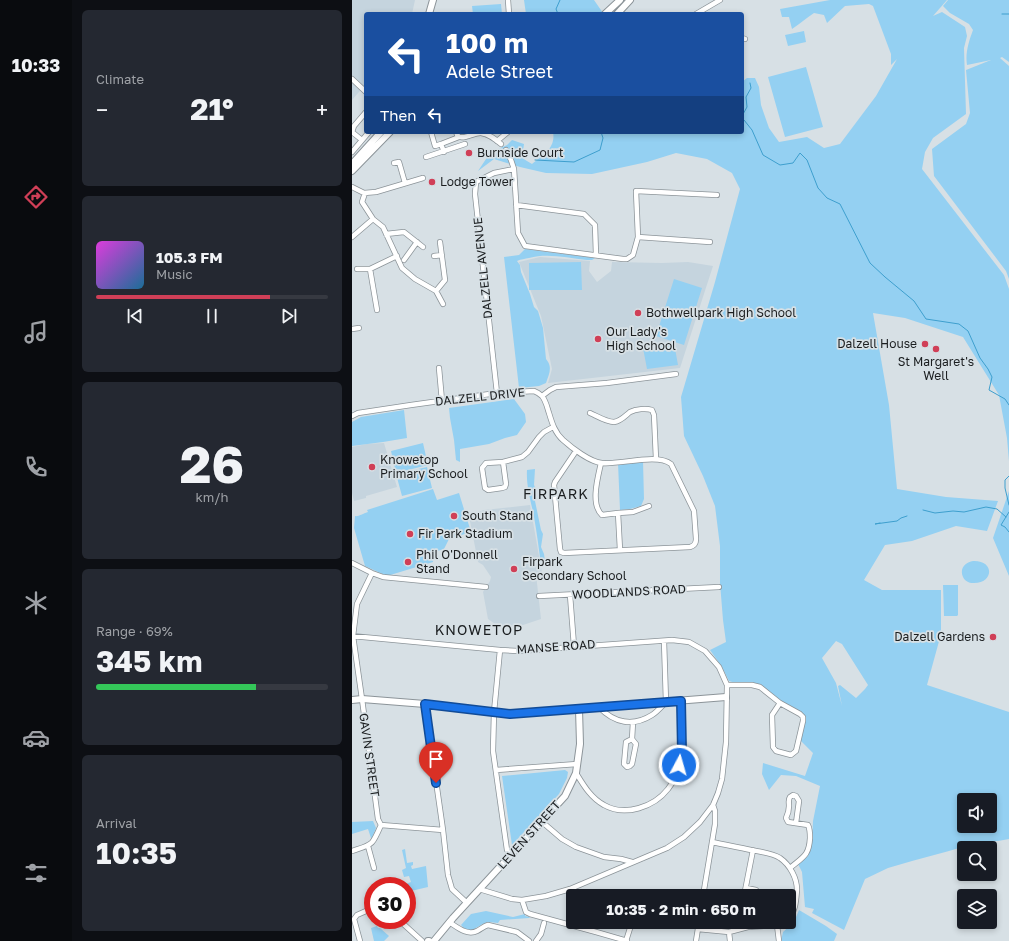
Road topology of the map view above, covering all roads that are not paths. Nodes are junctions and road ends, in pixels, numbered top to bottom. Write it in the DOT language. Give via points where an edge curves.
graph roads {
  1 [pos="433,0"];
  2 [pos="508,0"];
  3 [pos="620,0"];
  4 [pos="630,0"];
  5 [pos="720,0"];
  6 [pos="714,2"];
  7 [pos="430,12"];
  8 [pos="509,12"];
  9 [pos="608,12"];
  10 [pos="620,12"];
  11 [pos="699,12"];
  12 [pos="352,79"];
  13 [pos="364,90"];
  14 [pos="364,114"];
  15 [pos="352,132"];
  16 [pos="352,132"];
  17 [pos="367,134"];
  18 [pos="379,134"];
  19 [pos="388,134"];
  20 [pos="432,134"];
  21 [pos="457,134"];
  22 [pos="472,134"];
  23 [pos="484,134"];
  24 [pos="506,134"];
  25 [pos="459,137"];
  26 [pos="362,140"];
  27 [pos="441,144"];
  28 [pos="465,144"];
  29 [pos="506,150"];
  30 [pos="352,152"];
  31 [pos="444,152"];
  32 [pos="426,157"];
  33 [pos="394,163"];
  34 [pos="352,164"];
  35 [pos="514,169"];
  36 [pos="352,171"];
  37 [pos="423,178"];
  38 [pos="405,183"];
  39 [pos="352,187"];
  40 [pos="365,193"];
  41 [pos="717,195"];
  42 [pos="516,205"];
  43 [pos="373,219"];
  44 [pos="386,234"];
  45 [pos="352,237"];
  46 [pos="638,237"];
  47 [pos="417,242"];
  48 [pos="440,242"];
  49 [pos="710,242"];
  50 [pos="423,247"];
  51 [pos="442,255"];
  52 [pos="397,256"];
  53 [pos="434,256"];
  54 [pos="596,256"];
  55 [pos="404,260"];
  56 [pos="356,269"];
  57 [pos="370,269"];
  58 [pos="436,291"];
  59 [pos="443,304"];
  60 [pos="377,310"];
  61 [pos="359,328"];
  62 [pos="352,329"];
  63 [pos="440,368"];
  64 [pos="676,374"];
  65 [pos="497,393"];
  66 [pos="542,396"];
  67 [pos="442,401"];
  68 [pos="590,413"];
  69 [pos="352,416"];
  70 [pos="553,427"];
  71 [pos="576,451"];
  72 [pos="656,459"];
  73 [pos="503,462"];
  74 [pos="601,463"];
  75 [pos="649,506"];
  76 [pos="618,513"];
  77 [pos="620,550"];
  78 [pos="352,563"];
  79 [pos="372,573"];
  80 [pos="486,587"];
  81 [pos="719,587"];
  82 [pos="570,595"];
  83 [pos="539,596"];
  84 [pos="352,636"];
  85 [pos="664,640"];
  86 [pos="574,646"];
  87 [pos="500,650"];
  88 [pos="727,685"];
  89 [pos="726,697"];
  90 [pos="362,699"];
  91 [pos="352,700"];
  92 [pos="681,701"];
  93 [pos="666,702"];
  94 [pos="780,703"];
  95 [pos="425,704"];
  96 [pos="599,707"];
  97 [pos="579,709"];
  98 [pos="494,712"];
  99 [pos="633,722"];
  100 [pos="632,739"];
  101 [pos="577,764"];
  102 [pos="496,770"];
  103 [pos="576,773"];
  104 [pos="713,805"];
  105 [pos="541,821"];
  106 [pos="796,823"];
  107 [pos="381,825"];
  108 [pos="443,830"];
  109 [pos="712,842"];
  110 [pos="368,846"];
  111 [pos="753,850"];
  112 [pos="352,851"];
  113 [pos="511,855"];
  114 [pos="632,862"];
  115 [pos="374,868"];
  116 [pos="790,868"];
  117 [pos="746,888"];
  118 [pos="479,889"];
  119 [pos="704,889"];
  120 [pos="751,889"];
  121 [pos="522,900"];
  122 [pos="796,900"];
  123 [pos="467,903"];
  124 [pos="364,912"];
  125 [pos="449,922"];
  126 [pos="544,923"];
  127 [pos="409,929"];
  128 [pos="630,929"];
  129 [pos="698,929"];
  130 [pos="740,929"];
  131 [pos="778,929"];
  132 [pos="536,930"];
  133 [pos="729,932"];
  134 [pos="541,933"];
  135 [pos="360,941"];
  136 [pos="422,941"];
  137 [pos="434,941"];
  138 [pos="529,941"];
  139 [pos="536,941"];
  140 [pos="627,941"];
  141 [pos="696,941"];
  142 [pos="730,941"];
  143 [pos="779,941"];
  1 -- 7 [label="street"];
  2 -- 8 [label="street"];
  3 -- 9 [label="street"];
  4 -- 10 [label="street"];
  5 -- 6 [label="street"];
  6 -- 11 [label="street"];
  12 -- 13 [label="street"];
  14 -- 16 [label="street"];
  15 -- 26 [label="street"];
  17 -- 26 [label="street"];
  18 -- 34 [label="street"];
  19 -- 36 [label="street"];
  20 -- 27 [label="street" via="435,146"];
  21 -- 25 [label="street"];
  22 -- 25 [label="street"];
  23 -- 24 [label="street" via="499,142"];
  25 -- 27 [label="street"];
  26 -- 30 [label="street"];
  27 -- 31 [label="street"];
  28 -- 31 [label="street"];
  29 -- 35 [label="street"];
  31 -- 32 [label="street"];
  33 -- 38 [label="street" via="399,162"];
  35 -- 42 [label="street"];
  35 -- 65 [label="street, DALZELL AVENUE" via="494,173 476,182 475,194"];
  37 -- 38 [label="street"];
  38 -- 40 [label="street"];
  39 -- 40 [label="street"];
  40 -- 43 [label="street" via="362,202"];
  41 -- 46 [label="street" via="636,191"];
  42 -- 54 [label="street" via="584,214 595,226"];
  42 -- 54 [label="street" via="518,233 524,246"];
  43 -- 44 [label="street" via="383,227"];
  43 -- 45 [label="street"];
  44 -- 47 [label="street" via="404,232"];
  44 -- 52 [label="street"];
  46 -- 49 [label="street"];
  46 -- 54 [label="street" via="633,255 627,259"];
  47 -- 50 [label="street"];
  47 -- 55 [label="street"];
  48 -- 51 [label="street"];
  51 -- 53 [label="street"];
  51 -- 58 [label="street" via="445,280"];
  52 -- 57 [label="street"];
  52 -- 58 [label="street" via="402,268 414,279"];
  56 -- 57 [label="street"];
  57 -- 60 [label="street"];
  58 -- 59 [label="street"];
  61 -- 62 [label="street"];
  63 -- 67 [label="street"];
  64 -- 66 [label="street, DALZELL DRIVE" via="556,388"];
  65 -- 66 [label="street, DALZELL DRIVE" via="534,392"];
  65 -- 67 [label="street, DALZELL DRIVE"];
  66 -- 70 [label="street" via="547,404"];
  67 -- 69 [label="street, DALZELL DRIVE"];
  68 -- 72 [label="street" via="612,422 619,421 636,410 652,410"];
  70 -- 71 [label="street"];
  70 -- 73 [label="street" via="539,437 522,458"];
  71 -- 74 [label="street"];
  71 -- 77 [label="street" via="554,485 561,552"];
  72 -- 74 [label="street"];
  72 -- 77 [label="street" via="666,461 674,468 694,511 696,542 690,547"];
  73 -- 73 [label="street" via="505,487 486,490 482,468 486,463"];
  74 -- 76 [label="street" via="596,483 598,511 602,515"];
  75 -- 76 [label="street" via="633,512"];
  76 -- 77 [label="street"];
  78 -- 79 [label="street"];
  79 -- 80 [label="street" via="389,578"];
  79 -- 84 [label="street, GAVIN STREET" via="358,604"];
  81 -- 82 [label="street, WOODLANDS ROAD"];
  82 -- 83 [label="street, WOODLANDS ROAD"];
  82 -- 86 [label="street"];
  84 -- 87 [label="street, MANSE ROAD"];
  84 -- 90 [label="street, GAVIN STREET"];
  85 -- 86 [label="street, MANSE ROAD"];
  85 -- 88 [label="street, MANSE ROAD" via="689,642 704,651 719,667"];
  85 -- 93 [label="street"];
  86 -- 87 [label="street, MANSE ROAD"];
  87 -- 98 [label="street"];
  88 -- 89 [label="street, MANSE ROAD"];
  88 -- 94 [label="street" via="760,687"];
  89 -- 92 [label="street"];
  89 -- 104 [label="street, MANSE ROAD" via="726,742 722,779"];
  90 -- 91 [label="street"];
  90 -- 95 [label="street"];
  90 -- 107 [label="street, GAVIN STREET" via="378,819"];
  92 -- 93 [label="street"];
  92 -- 103 [label="street" via="681,760 668,790 659,798 638,809 617,810 594,799"];
  93 -- 96 [label="street"];
  93 -- 99 [label="street" via="652,715"];
  94 -- 94 [label="street" via="772,715 773,747 776,751 791,755 796,751 803,721 800,714"];
  95 -- 98 [label="street"];
  95 -- 108 [label="street"];
  96 -- 97 [label="street"];
  96 -- 99 [label="street" via="612,718 622,722"];
  97 -- 98 [label="street" via="510,714"];
  97 -- 101 [label="street, LEVEN STREET" via="580,744"];
  98 -- 102 [label="street" via="493,751"];
  99 -- 100 [label="street"];
  100 -- 100 [label="street" via="636,744 632,764 627,767 624,764 626,742"];
  101 -- 102 [label="street"];
  101 -- 103 [label="street, LEVEN STREET"];
  102 -- 113 [label="street" via="507,850"];
  103 -- 105 [label="street, LEVEN STREET" via="565,796"];
  104 -- 109 [label="street" via="715,824"];
  104 -- 114 [label="street" via="684,837 667,848"];
  105 -- 113 [label="street, LEVEN STREET"];
  105 -- 114 [label="street" via="576,847 604,857"];
  106 -- 106 [label="street" via="799,800 793,795 788,801 786,818 788,822"];
  106 -- 116 [label="street" via="808,825 810,828 809,843 806,854"];
  107 -- 108 [label="street"];
  107 -- 110 [label="street" via="374,842"];
  108 -- 123 [label="street" via="452,889"];
  109 -- 111 [label="street"];
  109 -- 119 [label="street"];
  110 -- 112 [label="street"];
  110 -- 115 [label="street"];
  111 -- 116 [label="street" via="781,858"];
  111 -- 117 [label="street"];
  113 -- 118 [label="street, LEVEN STREET"];
  114 -- 121 [label="street" via="570,889"];
  116 -- 122 [label="street" via="797,887"];
  117 -- 120 [label="street"];
  118 -- 121 [label="street"];
  118 -- 123 [label="street, LEVEN STREET"];
  121 -- 140 [label="street" via="526,912 530,914"];
  123 -- 125 [label="street, LEVEN STREET"];
  124 -- 135 [label="street" via="354,919"];
  125 -- 137 [label="street, LEVEN STREET"];
  125 -- 138 [label="street" via="467,933 488,925 517,932"];
  126 -- 134 [label="street"];
  127 -- 136 [label="street"];
  128 -- 140 [label="street"];
  129 -- 133 [label="street"];
  129 -- 141 [label="street"];
  130 -- 133 [label="street"];
  131 -- 143 [label="street"];
  132 -- 134 [label="street"];
  133 -- 142 [label="street"];
  134 -- 139 [label="street"];
}
